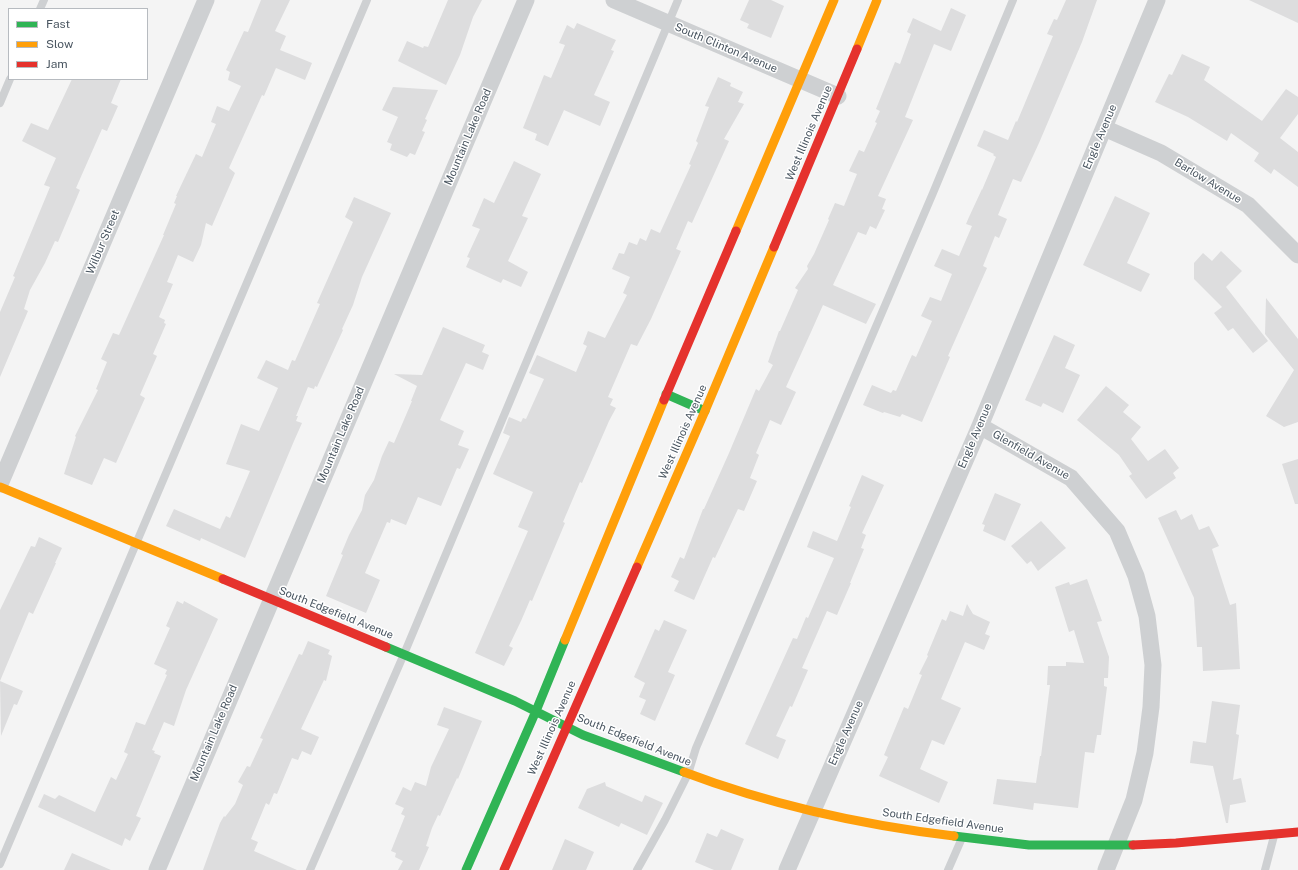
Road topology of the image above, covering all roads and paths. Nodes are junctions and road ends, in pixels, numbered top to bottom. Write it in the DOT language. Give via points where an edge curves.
graph roads {
  1 [pos="206,0"];
  2 [pos="367,0"];
  3 [pos="526,0"];
  4 [pos="614,0"];
  5 [pos="678,0"];
  6 [pos="834,0"];
  7 [pos="877,0"];
  8 [pos="1013,0"];
  9 [pos="1157,0"];
  10 [pos="668,23"];
  11 [pos="800,79"];
  12 [pos="10,80"];
  13 [pos="838,96"];
  14 [pos="0,103"];
  15 [pos="1104,128"];
  16 [pos="1298,255"];
  17 [pos="666,394"];
  18 [pos="705,411"];
  19 [pos="980,426"];
  20 [pos="0,486"];
  21 [pos="136,544"];
  22 [pos="271,599"];
  23 [pos="404,654"];
  24 [pos="536,711"];
  25 [pos="566,726"];
  26 [pos="688,774"];
  27 [pos="812,812"];
  28 [pos="1298,832"];
  29 [pos="1274,835"];
  30 [pos="962,838"];
  31 [pos="1117,846"];
  32 [pos="0,864"];
  33 [pos="157,870"];
  34 [pos="310,870"];
  35 [pos="466,870"];
  36 [pos="504,870"];
  37 [pos="637,870"];
  38 [pos="787,870"];
  39 [pos="948,870"];
  40 [pos="1106,870"];
  41 [pos="1265,870"];
  1 -- 20 [label="street, Wilbur Street"];
  2 -- 21 [label="lane"];
  3 -- 22 [label="street, Mountain Lake Road"];
  4 -- 10 [label="street, South Clinton Avenue"];
  5 -- 10 [label="lane"];
  6 -- 11 [label="main road, West Illinois Avenue"];
  7 -- 13 [label="main road, West Illinois Avenue"];
  8 -- 26 [label="lane" via="696,748"];
  9 -- 15 [label="street, Engle Avenue"];
  10 -- 11 [label="street, South Clinton Avenue"];
  10 -- 23 [label="lane"];
  11 -- 13 [label="street, South Clinton Avenue"];
  11 -- 17 [label="main road, West Illinois Avenue"];
  12 -- 14 [label="lane"];
  13 -- 18 [label="main road, West Illinois Avenue"];
  15 -- 16 [label="street, Barlow Avenue" via="1161,153 1248,204"];
  15 -- 19 [label="street, Engle Avenue"];
  17 -- 18 [label="main road"];
  17 -- 24 [label="main road, West Illinois Avenue"];
  18 -- 25 [label="main road, West Illinois Avenue"];
  19 -- 27 [label="street, Engle Avenue"];
  19 -- 31 [label="street, Glenfield Avenue" via="1071,478 1117,531 1136,576 1149,630 1153,665 1151,707 1145,753 1134,800"];
  20 -- 21 [label="main road, South Edgefield Avenue"];
  21 -- 22 [label="main road, South Edgefield Avenue"];
  21 -- 32 [label="lane"];
  22 -- 23 [label="main road, South Edgefield Avenue"];
  22 -- 33 [label="street, Mountain Lake Road"];
  23 -- 24 [label="main road, South Edgefield Avenue"];
  23 -- 34 [label="lane"];
  24 -- 25 [label="main road, South Edgefield Avenue"];
  24 -- 35 [label="main road, West Illinois Avenue"];
  25 -- 26 [label="main road, South Edgefield Avenue"];
  25 -- 36 [label="main road, West Illinois Avenue"];
  26 -- 27 [label="main road, South Edgefield Avenue" via="749,795"];
  26 -- 37 [label="lane"];
  27 -- 30 [label="main road, South Edgefield Avenue"];
  27 -- 38 [label="street, Engle Avenue"];
  28 -- 29 [label="main road, South Edgefield Avenue"];
  29 -- 31 [label="main road, South Edgefield Avenue"];
  29 -- 41 [label="lane"];
  30 -- 31 [label="main road, South Edgefield Avenue" via="1029,845"];
  30 -- 39 [label="lane"];
  31 -- 40 [label="street, Glenfield Avenue"];
}
